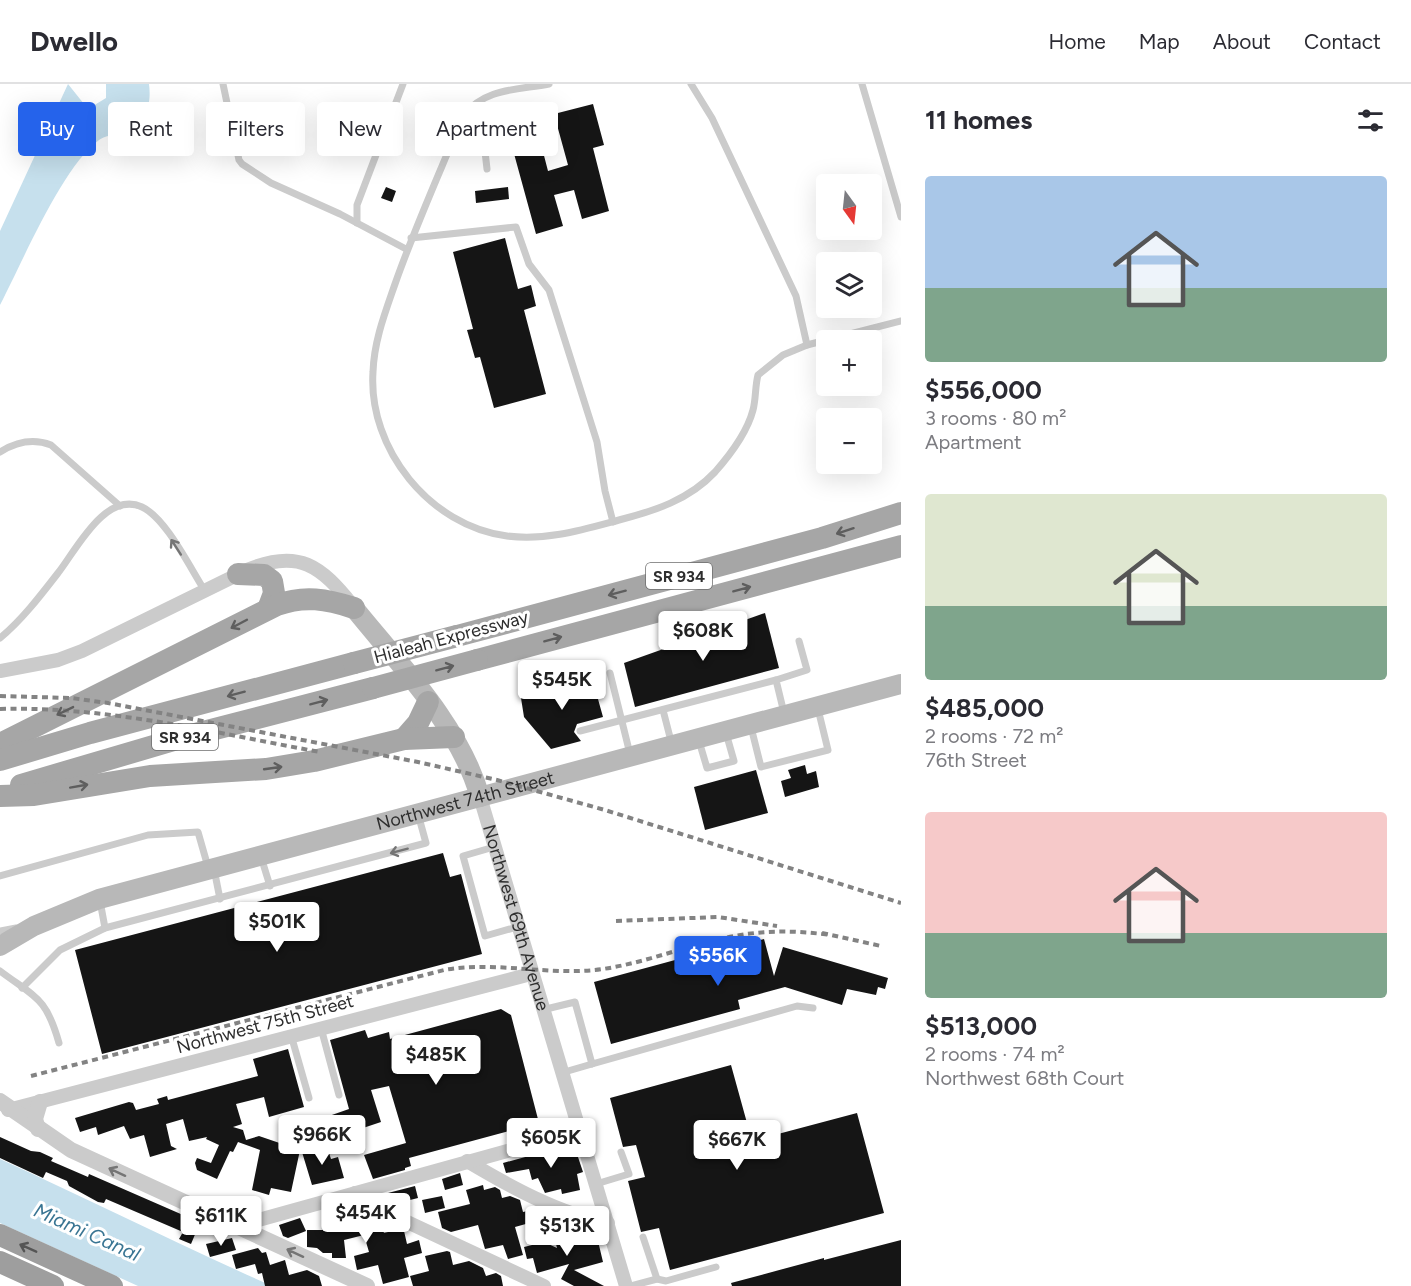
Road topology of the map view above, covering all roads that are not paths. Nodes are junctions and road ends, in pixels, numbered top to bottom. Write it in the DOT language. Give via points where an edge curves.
graph roads {
  1 [pos="223,84"];
  2 [pos="403,84"];
  3 [pos="546,84"];
  4 [pos="692,84"];
  5 [pos="862,84"];
  6 [pos="476,102"];
  7 [pos="446,156"];
  8 [pos="486,156"];
  9 [pos="487,169"];
  10 [pos="901,217"];
  11 [pos="357,223"];
  12 [pos="411,238"];
  13 [pos="406,249"];
  14 [pos="901,321"];
  15 [pos="807,345"];
  16 [pos="0,452"];
  17 [pos="120,506"];
  18 [pos="901,513"];
  19 [pos="614,522"];
  20 [pos="901,546"];
  21 [pos="238,574"];
  22 [pos="205,591"];
  23 [pos="354,608"];
  24 [pos="268,609"];
  25 [pos="0,638"];
  26 [pos="799,641"];
  27 [pos="0,671"];
  28 [pos="610,673"];
  29 [pos="776,680"];
  30 [pos="901,684"];
  31 [pos="428,702"];
  32 [pos="817,706"];
  33 [pos="663,710"];
  34 [pos="784,716"];
  35 [pos="622,721"];
  36 [pos="750,725"];
  37 [pos="580,731"];
  38 [pos="726,731"];
  39 [pos="454,737"];
  40 [pos="404,739"];
  41 [pos="698,739"];
  42 [pos="0,744"];
  43 [pos="672,746"];
  44 [pos="631,757"];
  45 [pos="0,760"];
  46 [pos="0,794"];
  47 [pos="480,797"];
  48 [pos="418,814"];
  49 [pos="494,847"];
  50 [pos="261,856"];
  51 [pos="211,869"];
  52 [pos="0,876"];
  53 [pos="270,886"];
  54 [pos="99,899"];
  55 [pos="220,899"];
  56 [pos="33,926"];
  57 [pos="517,927"];
  58 [pos="105,928"];
  59 [pos="0,931"];
  60 [pos="0,946"];
  61 [pos="0,971"];
  62 [pos="531,974"];
  63 [pos="22,988"];
  64 [pos="813,1008"];
  65 [pos="542,1010"];
  66 [pos="321,1028"];
  67 [pos="291,1035"];
  68 [pos="59,1043"];
  69 [pos="592,1064"];
  70 [pos="561,1073"];
  71 [pos="339,1095"];
  72 [pos="309,1098"];
  73 [pos="40,1102"];
  74 [pos="3,1108"];
  75 [pos="38,1130"];
  76 [pos="579,1131"];
  77 [pos="621,1152"];
  78 [pos="467,1161"];
  79 [pos="596,1184"];
  80 [pos="355,1193"];
  81 [pos="608,1223"];
  82 [pos="237,1226"];
  83 [pos="0,1235"];
  84 [pos="643,1238"];
  85 [pos="0,1262"];
  86 [pos="717,1267"];
  87 [pos="657,1279"];
  88 [pos="42,1284"];
  89 [pos="112,1286"];
  90 [pos="367,1286"];
  91 [pos="544,1286"];
  92 [pos="629,1286"];
  1 -- 11 [label="lane" via="242,164 271,183"];
  2 -- 11 [label="lane" via="357,205"];
  3 -- 6 [label="lane" via="484,96"];
  4 -- 15 [label="lane" via="796,296"];
  5 -- 10 [label="lane"];
  7 -- 12 [label="lane"];
  8 -- 9 [label="lane"];
  11 -- 13 [label="lane"];
  12 -- 13 [label="lane"];
  12 -- 19 [label="lane" via="516,227 529,264 549,290 597,442"];
  13 -- 19 [label="lane" via="377,337 372,373 377,416 394,460 449,515 476,528 507,536 572,533"];
  14 -- 15 [label="lane"];
  15 -- 19 [label="lane" via="783,355 758,375 746,427 713,474 669,505"];
  16 -- 17 [label="lane" via="13,444 40,440 51,445"];
  22 -- 17 [label="lane, one-way" via="162,524 143,507"];
  17 -- 25 [label="lane" via="87,532 59,572"];
  18 -- 45 [label="main road, Hialeah Expressway / SR 934, one-way, bridge" via="822,538"];
  46 -- 20 [label="main road, Hialeah Expressway / SR 934, one-way, bridge" via="184,737"];
  21 -- 22 [label="street, Northwest 69th Avenue"];
  21 -- 23 [label="street, Northwest 69th Avenue" via="274,560 299,561 328,577"];
  21 -- 24 [label="main road" via="260,575 272,581 274,598"];
  22 -- 27 [label="street, Northwest 69th Avenue" via="76,654"];
  23 -- 24 [label="main road" via="331,600 303,599"];
  23 -- 31 [label="main road, Northwest 69th Avenue"];
  24 -- 42 [label="main road, one-way"];
  26 -- 29 [label="lane" via="807,670"];
  28 -- 35 [label="lane"];
  29 -- 33 [label="lane"];
  29 -- 34 [label="lane"];
  30 -- 32 [label="main road, Northwest 74th Street"];
  31 -- 39 [label="main road, Northwest 69th Avenue"];
  31 -- 40 [label="main road" via="418,723"];
  32 -- 34 [label="main road, Northwest 74th Street"];
  32 -- 36 [label="lane" via="828,750 761,767"];
  33 -- 35 [label="lane"];
  33 -- 43 [label="lane"];
  34 -- 36 [label="main road, Northwest 74th Street"];
  35 -- 37 [label="lane"];
  35 -- 44 [label="lane"];
  36 -- 38 [label="main road, Northwest 74th Street"];
  38 -- 41 [label="main road, Northwest 74th Street"];
  38 -- 41 [label="lane" via="734,761 707,768"];
  39 -- 40 [label="main road"];
  39 -- 47 [label="main road, Northwest 69th Avenue" via="470,766"];
  46 -- 40 [label="main road, one-way" via="34,795 150,776 276,768"];
  41 -- 43 [label="main road, Northwest 74th Street"];
  43 -- 44 [label="main road, Northwest 74th Street"];
  44 -- 47 [label="main road, Northwest 74th Street"];
  47 -- 48 [label="main road, Northwest 74th Street"];
  47 -- 49 [label="street, Northwest 69th Avenue"];
  48 -- 50 [label="main road, Northwest 74th Street"];
  48 -- 53 [label="lane, one-way" via="426,843"];
  49 -- 57 [label="street, Northwest 69th Avenue"];
  49 -- 57 [label="lane" via="462,856 485,936"];
  50 -- 51 [label="main road, Northwest 74th Street"];
  50 -- 53 [label="lane"];
  51 -- 52 [label="lane" via="198,832 148,835"];
  51 -- 54 [label="main road, Northwest 74th Street"];
  51 -- 55 [label="lane"];
  53 -- 55 [label="lane"];
  54 -- 56 [label="main road, Northwest 74th Street"];
  54 -- 58 [label="lane"];
  55 -- 58 [label="lane"];
  56 -- 59 [label="lane, Northwest 74th Street"];
  56 -- 60 [label="main road, Northwest 74th Street"];
  57 -- 62 [label="street, Northwest 69th Avenue"];
  58 -- 63 [label="lane" via="60,950"];
  61 -- 63 [label="lane"];
  62 -- 65 [label="street, Northwest 69th Avenue"];
  62 -- 66 [label="street, Northwest 75th Street"];
  63 -- 68 [label="lane" via="45,1005"];
  64 -- 69 [label="lane" via="797,1006"];
  65 -- 69 [label="lane" via="575,1002"];
  65 -- 70 [label="street, Northwest 69th Avenue"];
  66 -- 67 [label="street, Northwest 75th Street"];
  66 -- 71 [label="lane"];
  67 -- 72 [label="lane"];
  67 -- 73 [label="street, Northwest 75th Street"];
  69 -- 70 [label="lane"];
  70 -- 76 [label="street, Northwest 69th Avenue"];
  73 -- 74 [label="street, Northwest 75th Street"];
  73 -- 75 [label="street" via="35,1119"];
  74 -- 75 [label="street"];
  82 -- 75 [label="street, one-way" via="71,1150"];
  76 -- 78 [label="street"];
  76 -- 79 [label="street, Northwest 69th Avenue"];
  77 -- 79 [label="lane" via="629,1174"];
  78 -- 80 [label="street"];
  78 -- 81 [label="street" via="584,1218"];
  79 -- 81 [label="street, Northwest 69th Avenue"];
  80 -- 82 [label="street"];
  80 -- 91 [label="street" via="373,1206"];
  81 -- 92 [label="street, Northwest 69th Avenue"];
  90 -- 82 [label="street, one-way"];
  89 -- 83 [label="highway, one-way"];
  84 -- 87 [label="lane"];
  85 -- 88 [label="highway"];
  86 -- 87 [label="lane" via="666,1281"];
  87 -- 92 [label="lane"];
}
